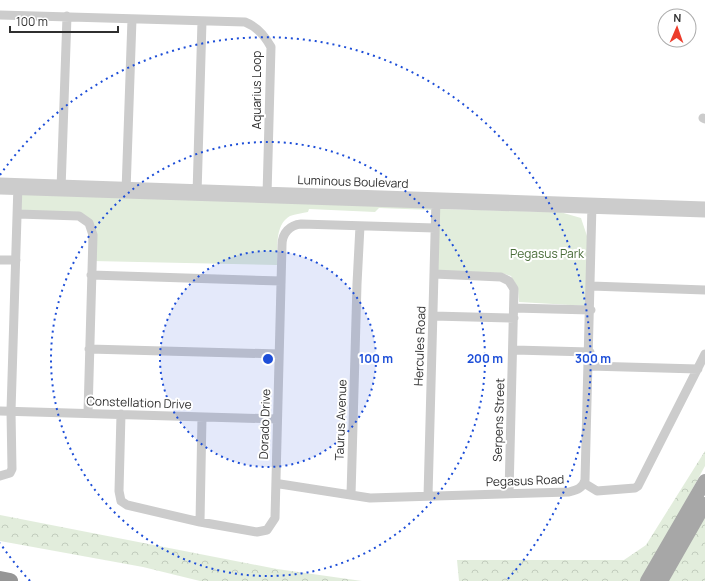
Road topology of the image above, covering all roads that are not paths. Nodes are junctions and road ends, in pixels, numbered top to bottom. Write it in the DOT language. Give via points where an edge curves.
graph roads {
  1 [pos="0,15"];
  2 [pos="67,16"];
  3 [pos="132,19"];
  4 [pos="202,21"];
  5 [pos="0,182"];
  6 [pos="18,186"];
  7 [pos="61,187"];
  8 [pos="126,189"];
  9 [pos="0,190"];
  10 [pos="197,192"];
  11 [pos="267,194"];
  12 [pos="436,201"];
  13 [pos="592,206"];
  14 [pos="705,206"];
  15 [pos="705,213"];
  16 [pos="18,214"];
  17 [pos="360,226"];
  18 [pos="435,228"];
  19 [pos="0,260"];
  20 [pos="16,260"];
  21 [pos="434,274"];
  22 [pos="91,275"];
  23 [pos="281,281"];
  24 [pos="591,286"];
  25 [pos="705,290"];
  26 [pos="514,308"];
  27 [pos="591,310"];
  28 [pos="433,316"];
  29 [pos="514,318"];
  30 [pos="89,349"];
  31 [pos="514,350"];
  32 [pos="590,352"];
  33 [pos="279,354"];
  34 [pos="705,354"];
  35 [pos="589,366"];
  36 [pos="698,369"];
  37 [pos="0,411"];
  38 [pos="11,411"];
  39 [pos="88,414"];
  40 [pos="121,414"];
  41 [pos="202,417"];
  42 [pos="277,419"];
  43 [pos="0,476"];
  44 [pos="705,481"];
  45 [pos="584,483"];
  46 [pos="280,484"];
  47 [pos="509,494"];
  48 [pos="351,496"];
  49 [pos="428,496"];
  50 [pos="705,504"];
  51 [pos="200,522"];
  52 [pos="0,579"];
  53 [pos="10,581"];
  54 [pos="647,581"];
  55 [pos="661,581"];
  1 -- 2 [label="street, Aquarius Loop"];
  2 -- 3 [label="street, Aquarius Loop"];
  2 -- 7 [label="street"];
  3 -- 4 [label="street, Aquarius Loop"];
  3 -- 8 [label="street"];
  4 -- 10 [label="street"];
  4 -- 11 [label="street, Aquarius Loop" via="245,22 254,25 271,47"];
  5 -- 6 [label="street, Luminous Boulevard"];
  6 -- 7 [label="street, Luminous Boulevard"];
  6 -- 9 [label="street, Luminous Boulevard"];
  6 -- 16 [label="street"];
  7 -- 8 [label="street, Luminous Boulevard"];
  8 -- 10 [label="street, Luminous Boulevard"];
  10 -- 11 [label="street, Luminous Boulevard"];
  11 -- 12 [label="street, Luminous Boulevard"];
  12 -- 13 [label="street, Luminous Boulevard"];
  12 -- 18 [label="street, Hercules Road"];
  13 -- 14 [label="street, Luminous Boulevard"];
  13 -- 15 [label="street, Luminous Boulevard"];
  13 -- 24 [label="street"];
  16 -- 20 [label="street"];
  16 -- 22 [label="street" via="79,216 89,223 93,235"];
  17 -- 18 [label="street, Dorado Drive"];
  17 -- 23 [label="street, Dorado Drive" via="301,224 291,227 283,238"];
  17 -- 48 [label="street, Taurus Avenue"];
  18 -- 21 [label="street, Hercules Road"];
  19 -- 20 [label="street"];
  20 -- 38 [label="street"];
  21 -- 26 [label="street, Serpens Street" via="504,278 514,289"];
  21 -- 28 [label="street, Hercules Road"];
  22 -- 23 [label="street"];
  22 -- 30 [label="street"];
  23 -- 33 [label="street, Dorado Drive"];
  24 -- 25 [label="street"];
  24 -- 27 [label="street"];
  26 -- 27 [label="street"];
  26 -- 29 [label="street, Serpens Street"];
  27 -- 32 [label="street"];
  28 -- 29 [label="street"];
  28 -- 49 [label="street, Hercules Road"];
  29 -- 31 [label="street, Serpens Street"];
  30 -- 33 [label="street"];
  30 -- 39 [label="street"];
  31 -- 32 [label="street"];
  31 -- 47 [label="street, Serpens Street"];
  32 -- 35 [label="street"];
  33 -- 42 [label="street, Dorado Drive"];
  34 -- 36 [label="street"];
  35 -- 36 [label="street"];
  35 -- 45 [label="street"];
  36 -- 45 [label="street" via="638,486 597,491"];
  37 -- 38 [label="street, Constellation Drive"];
  38 -- 39 [label="street, Constellation Drive"];
  38 -- 43 [label="street" via="12,469 10,473"];
  39 -- 40 [label="street, Constellation Drive"];
  40 -- 41 [label="street, Constellation Drive"];
  40 -- 51 [label="street, Dorado Drive" via="121,501 126,505"];
  41 -- 42 [label="street, Constellation Drive"];
  41 -- 51 [label="street"];
  42 -- 51 [label="street, Dorado Drive" via="275,518 272,524 267,530 257,532"];
  44 -- 54 [label="main road"];
  45 -- 47 [label="street, Pegasus Road" via="569,492"];
  46 -- 48 [label="street, Pegasus Road"];
  47 -- 49 [label="street, Pegasus Road"];
  48 -- 49 [label="street, Pegasus Road"];
  50 -- 55 [label="main road"];
  52 -- 53 [label="highway"];
}
